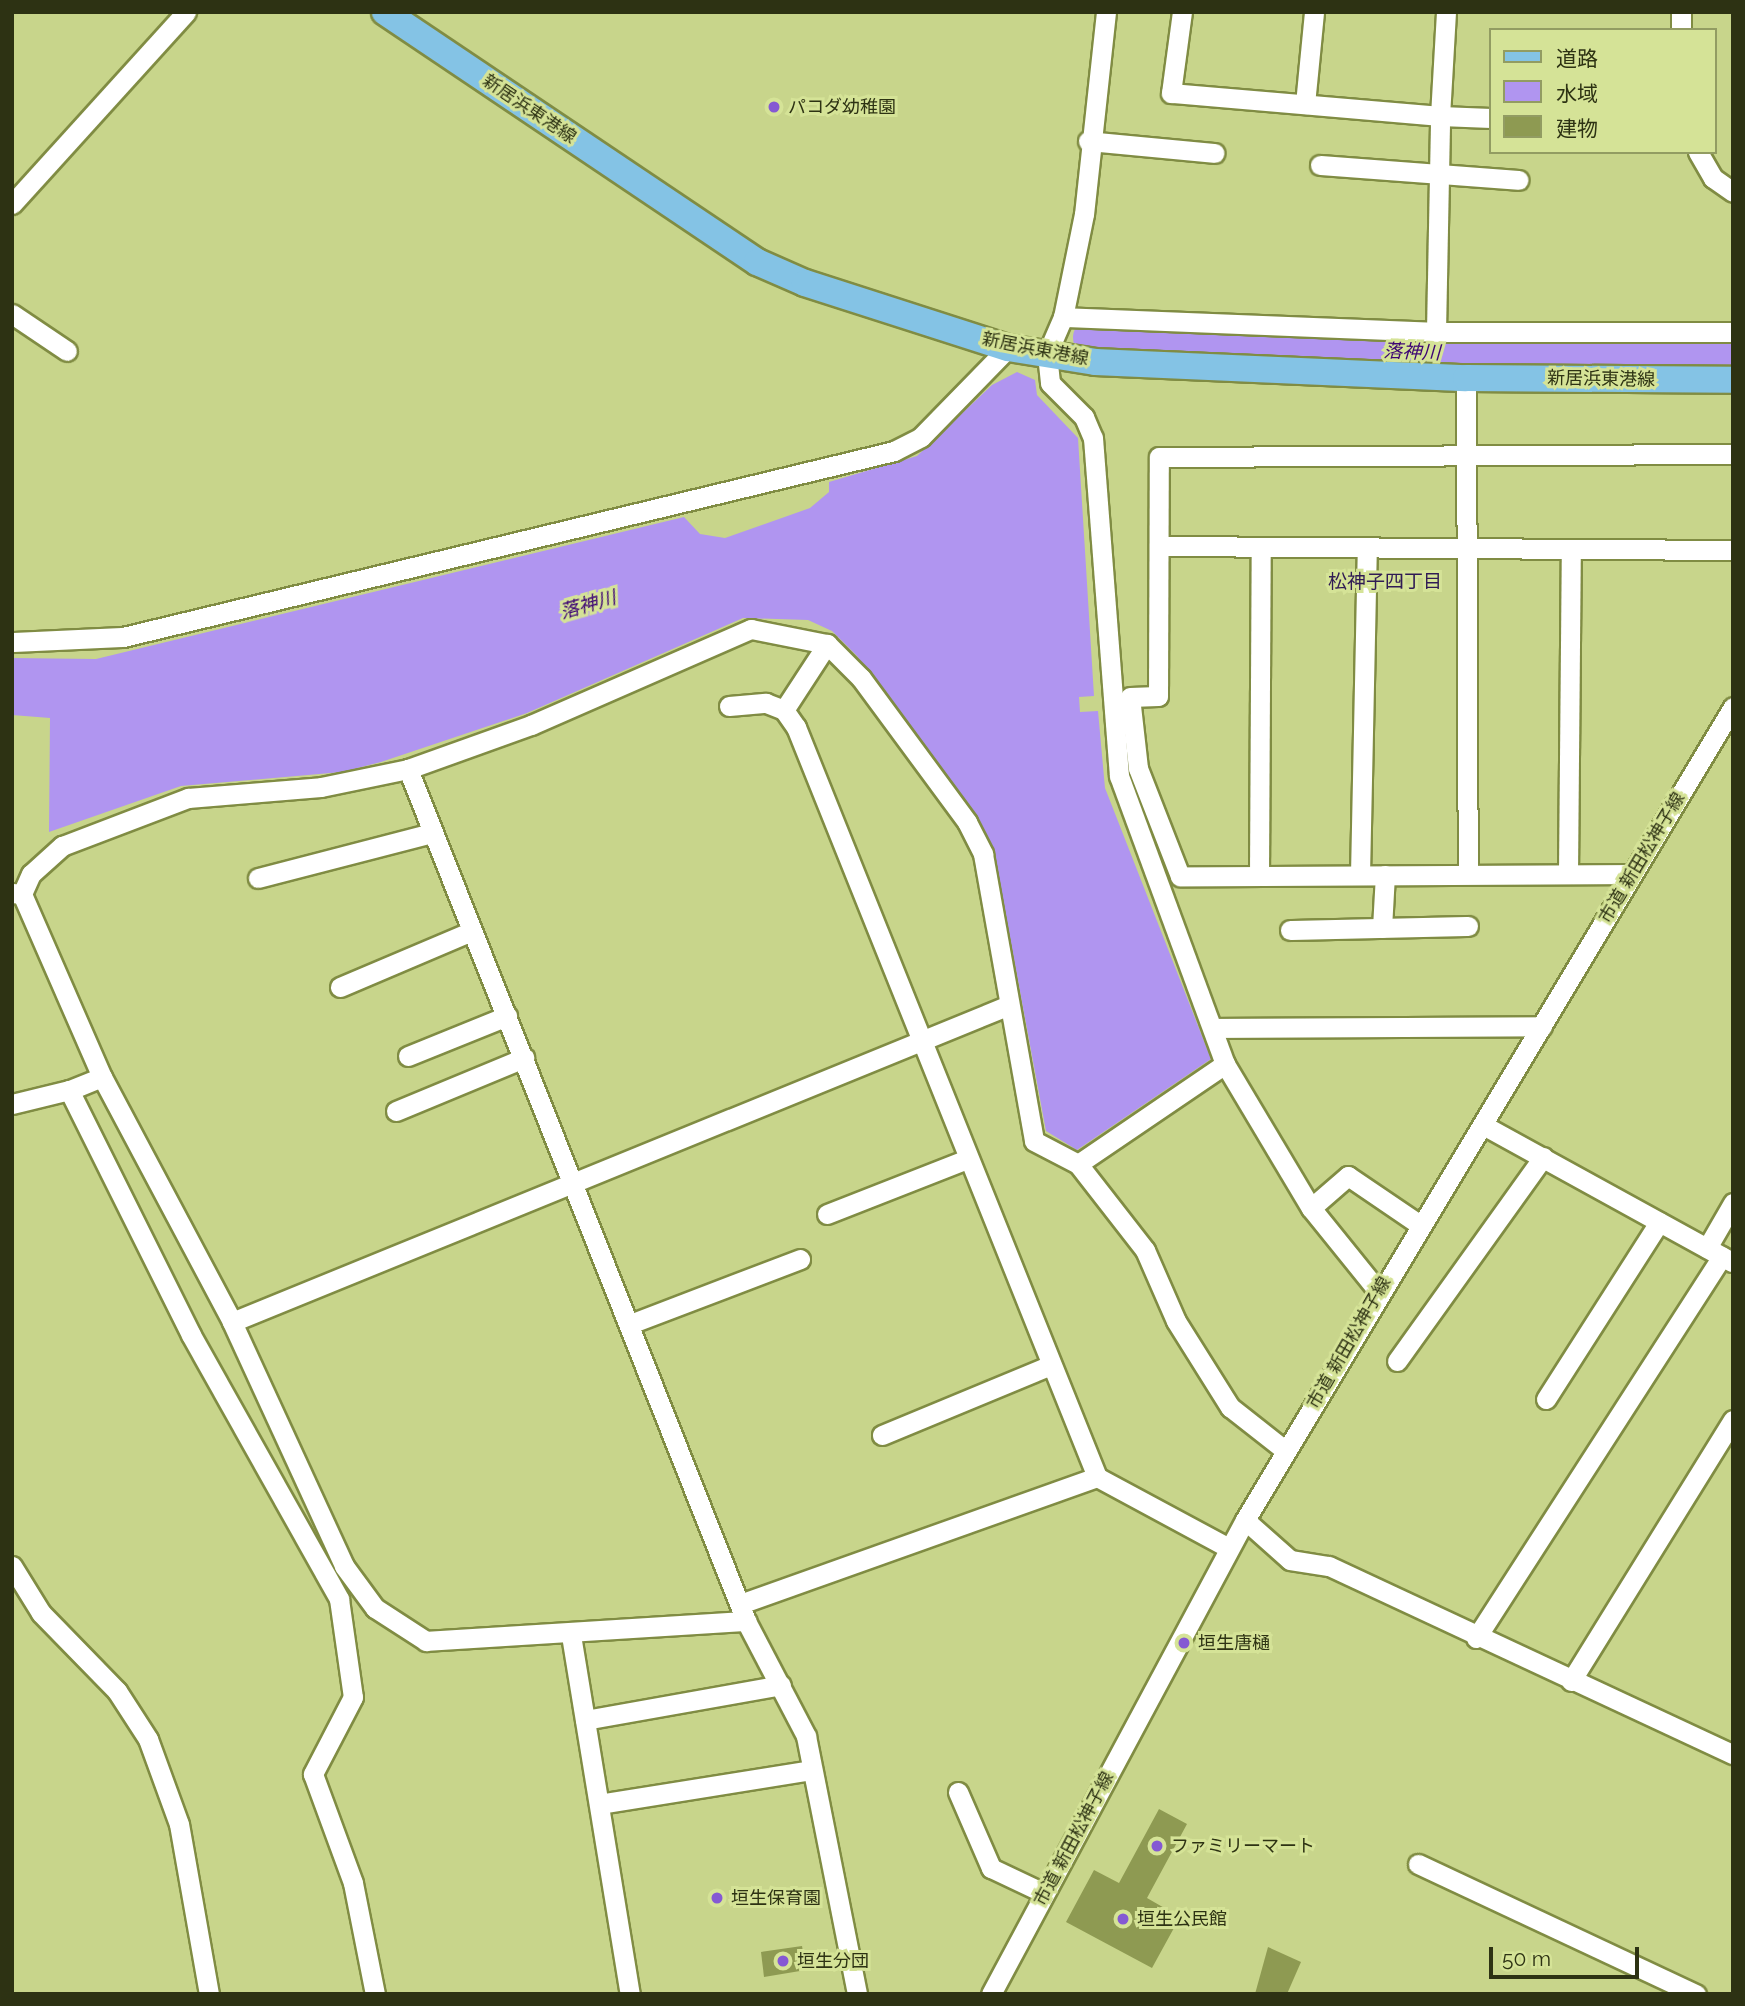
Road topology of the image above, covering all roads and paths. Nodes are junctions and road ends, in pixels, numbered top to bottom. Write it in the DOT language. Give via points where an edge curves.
graph roads {
  1 [pos="186,12"];
  2 [pos="384,12"];
  3 [pos="1106,12"];
  4 [pos="1182,12"];
  5 [pos="1314,12"];
  6 [pos="1446,12"];
  7 [pos="1305,104"];
  8 [pos="1440,116"];
  9 [pos="1490,118"];
  10 [pos="1088,141"];
  11 [pos="1214,153"];
  12 [pos="1699,154"];
  13 [pos="1320,165"];
  14 [pos="1439,175"];
  15 [pos="1518,180"];
  16 [pos="1733,192"];
  17 [pos="12,204"];
  18 [pos="12,314"];
  19 [pos="1063,317"];
  20 [pos="1436,332"];
  21 [pos="1733,332"];
  22 [pos="1008,348"];
  23 [pos="67,351"];
  24 [pos="1047,354"];
  25 [pos="1466,377"];
  26 [pos="1733,380"];
  27 [pos="1467,454"];
  28 [pos="1733,454"];
  29 [pos="1163,546"];
  30 [pos="1261,547"];
  31 [pos="1367,548"];
  32 [pos="1469,549"];
  33 [pos="1571,550"];
  34 [pos="1733,550"];
  35 [pos="12,642"];
  36 [pos="827,644"];
  37 [pos="729,706"];
  38 [pos="1733,707"];
  39 [pos="784,710"];
  40 [pos="408,769"];
  41 [pos="432,833"];
  42 [pos="1468,874"];
  43 [pos="1568,874"];
  44 [pos="1631,874"];
  45 [pos="1360,875"];
  46 [pos="1385,875"];
  47 [pos="1259,876"];
  48 [pos="258,877"];
  49 [pos="17,893"];
  50 [pos="1468,926"];
  51 [pos="1382,928"];
  52 [pos="1290,930"];
  53 [pos="472,931"];
  54 [pos="340,987"];
  55 [pos="1009,1005"];
  56 [pos="507,1016"];
  57 [pos="1542,1026"];
  58 [pos="1214,1028"];
  59 [pos="920,1044"];
  60 [pos="408,1056"];
  61 [pos="524,1058"];
  62 [pos="1225,1064"];
  63 [pos="102,1077"];
  64 [pos="69,1090"];
  65 [pos="12,1104"];
  66 [pos="396,1111"];
  67 [pos="1482,1125"];
  68 [pos="1543,1157"];
  69 [pos="967,1159"];
  70 [pos="1078,1164"];
  71 [pos="575,1183"];
  72 [pos="1733,1203"];
  73 [pos="1311,1208"];
  74 [pos="827,1214"];
  75 [pos="1659,1222"];
  76 [pos="1420,1226"];
  77 [pos="1721,1256"];
  78 [pos="800,1259"];
  79 [pos="1378,1291"];
  80 [pos="232,1322"];
  81 [pos="630,1324"];
  82 [pos="1397,1361"];
  83 [pos="1051,1364"];
  84 [pos="1546,1399"];
  85 [pos="1733,1420"];
  86 [pos="882,1435"];
  87 [pos="1286,1451"];
  88 [pos="1097,1477"];
  89 [pos="1245,1520"];
  90 [pos="1229,1548"];
  91 [pos="12,1566"];
  92 [pos="743,1613"];
  93 [pos="571,1635"];
  94 [pos="1476,1638"];
  95 [pos="1571,1681"];
  96 [pos="781,1685"];
  97 [pos="585,1720"];
  98 [pos="1733,1754"];
  99 [pos="812,1770"];
  100 [pos="958,1792"];
  101 [pos="599,1804"];
  102 [pos="1418,1864"];
  103 [pos="1044,1893"];
  104 [pos="209,1994"];
  105 [pos="375,1994"];
  106 [pos="630,1994"];
  107 [pos="857,1994"];
  108 [pos="991,1994"];
  109 [pos="1696,1994"];
  1 -- 17 [label="street"];
  2 -- 22 [label="main road, 新居浜東港線" via="757,262 804,284"];
  3 -- 10 [label="street"];
  4 -- 7 [label="street" via="1171,93"];
  5 -- 7 [label="street"];
  6 -- 8 [label="street"];
  7 -- 8 [label="street"];
  8 -- 9 [label="street"];
  8 -- 14 [label="street"];
  10 -- 11 [label="street"];
  10 -- 19 [label="street" via="1084,214"];
  12 -- 16 [label="street" via="1713,178"];
  13 -- 14 [label="street"];
  14 -- 15 [label="street"];
  14 -- 20 [label="street"];
  18 -- 23 [label="street"];
  19 -- 20 [label="street"];
  19 -- 24 [label="street"];
  20 -- 21 [label="street"];
  22 -- 24 [label="main road, 新居浜東港線"];
  22 -- 35 [label="street" via="921,437 894,451 123,637"];
  24 -- 25 [label="main road, 新居浜東港線"];
  24 -- 58 [label="street" via="1050,383 1084,417 1093,438 1119,776"];
  25 -- 26 [label="main road, 新居浜東港線"];
  25 -- 27 [label="street"];
  27 -- 28 [label="street"];
  27 -- 29 [label="street" via="1159,457"];
  27 -- 32 [label="street"];
  29 -- 30 [label="street"];
  29 -- 47 [label="street" via="1158,696 1129,697 1138,768 1180,876"];
  30 -- 31 [label="street"];
  30 -- 47 [label="street"];
  31 -- 32 [label="street"];
  31 -- 45 [label="street"];
  32 -- 33 [label="street"];
  32 -- 42 [label="street"];
  33 -- 34 [label="street"];
  33 -- 43 [label="street"];
  36 -- 39 [label="street"];
  36 -- 40 [label="street" via="751,629 531,725"];
  36 -- 55 [label="street" via="947,792 983,854"];
  37 -- 39 [label="street" via="751,700"];
  38 -- 44 [label="street, 市道 新田松神子線"];
  39 -- 59 [label="street"];
  40 -- 41 [label="street"];
  40 -- 49 [label="street" via="321,787 188,798 62,846"];
  41 -- 48 [label="street"];
  41 -- 53 [label="street"];
  42 -- 43 [label="street"];
  42 -- 46 [label="street"];
  43 -- 44 [label="street"];
  44 -- 57 [label="street, 市道 新田松神子線"];
  45 -- 46 [label="street"];
  45 -- 47 [label="street"];
  46 -- 51 [label="street"];
  49 -- 63 [label="street"];
  50 -- 51 [label="street"];
  51 -- 52 [label="street"];
  53 -- 54 [label="street"];
  53 -- 56 [label="street"];
  55 -- 59 [label="street"];
  55 -- 70 [label="street" via="1034,1142"];
  56 -- 60 [label="street"];
  56 -- 61 [label="street"];
  57 -- 58 [label="street"];
  57 -- 67 [label="street, 市道 新田松神子線"];
  58 -- 62 [label="street"];
  59 -- 69 [label="street"];
  59 -- 71 [label="street"];
  61 -- 66 [label="street"];
  61 -- 71 [label="street"];
  62 -- 70 [label="street"];
  62 -- 73 [label="street"];
  63 -- 64 [label="street"];
  63 -- 80 [label="street"];
  64 -- 65 [label="street"];
  64 -- 105 [label="street" via="191,1335 339,1599 354,1697 313,1774 353,1883"];
  67 -- 68 [label="street"];
  67 -- 76 [label="street, 市道 新田松神子線"];
  68 -- 75 [label="street"];
  68 -- 82 [label="street"];
  69 -- 74 [label="street"];
  69 -- 83 [label="street"];
  70 -- 87 [label="street" via="1145,1251 1176,1321 1230,1407"];
  71 -- 80 [label="street"];
  71 -- 81 [label="street"];
  72 -- 77 [label="street"];
  73 -- 76 [label="street" via="1348,1176"];
  73 -- 79 [label="street"];
  75 -- 77 [label="street"];
  75 -- 84 [label="street"];
  76 -- 79 [label="street, 市道 新田松神子線"];
  77 -- 94 [label="street"];
  78 -- 81 [label="street"];
  79 -- 87 [label="street, 市道 新田松神子線"];
  80 -- 93 [label="street" via="344,1566 375,1608 426,1641"];
  81 -- 92 [label="street"];
  83 -- 86 [label="street"];
  83 -- 88 [label="street"];
  85 -- 95 [label="street"];
  87 -- 89 [label="street, 市道 新田松神子線"];
  88 -- 90 [label="street"];
  88 -- 92 [label="street"];
  89 -- 90 [label="street, 市道 新田松神子線"];
  89 -- 94 [label="street" via="1290,1560 1329,1566"];
  90 -- 103 [label="street, 市道 新田松神子線"];
  91 -- 104 [label="street" via="41,1613 117,1691 148,1740 179,1824"];
  92 -- 93 [label="street"];
  92 -- 96 [label="street"];
  93 -- 97 [label="street"];
  94 -- 95 [label="street"];
  95 -- 98 [label="street"];
  96 -- 97 [label="street"];
  96 -- 99 [label="street" via="806,1736"];
  97 -- 101 [label="street"];
  99 -- 101 [label="street"];
  99 -- 107 [label="street"];
  100 -- 103 [label="street" via="991,1868"];
  101 -- 106 [label="street"];
  102 -- 109 [label="street"];
  103 -- 108 [label="street, 市道 新田松神子線"];
}
